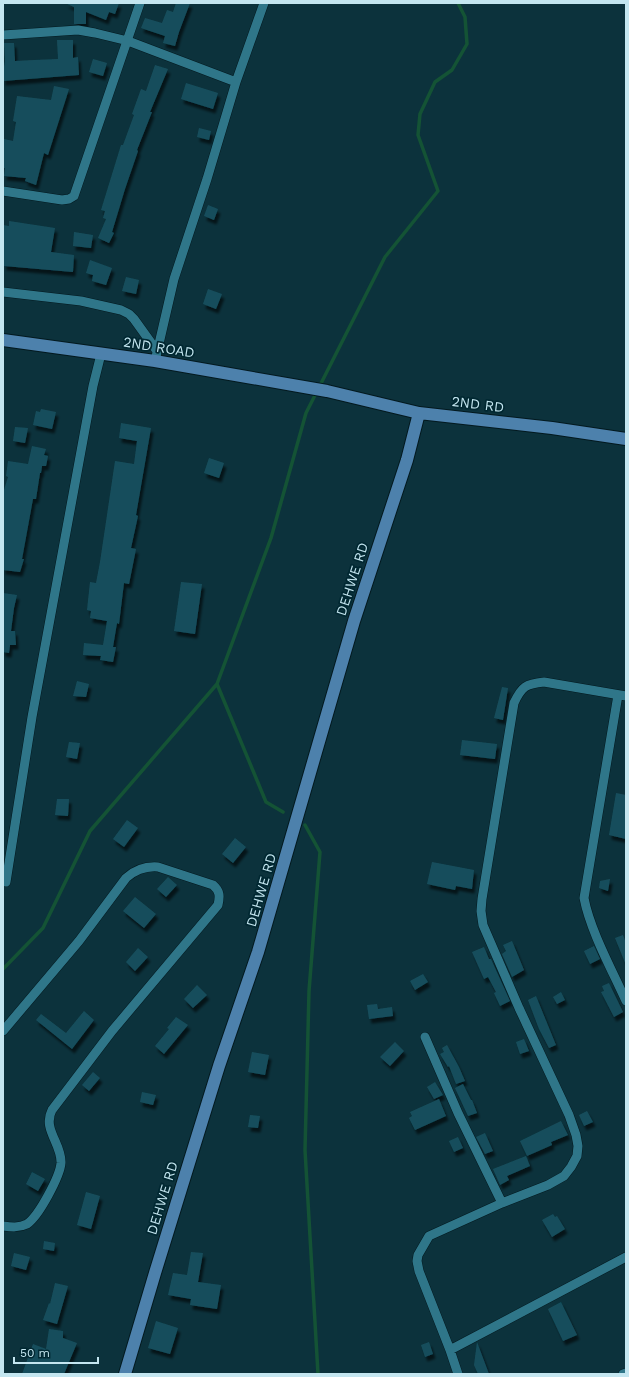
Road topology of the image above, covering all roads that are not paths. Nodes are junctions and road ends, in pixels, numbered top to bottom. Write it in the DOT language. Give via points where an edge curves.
graph roads {
  1 [pos="140,3"];
  2 [pos="264,3"];
  3 [pos="3,35"];
  4 [pos="128,41"];
  5 [pos="236,82"];
  6 [pos="3,191"];
  7 [pos="3,292"];
  8 [pos="3,340"];
  9 [pos="101,354"];
  10 [pos="156,356"];
  11 [pos="327,392"];
  12 [pos="419,413"];
  13 [pos="626,439"];
  14 [pos="622,696"];
  15 [pos="6,882"];
  16 [pos="626,1001"];
  17 [pos="3,1031"];
  18 [pos="425,1037"];
  19 [pos="502,1203"];
  20 [pos="3,1226"];
  21 [pos="626,1257"];
  22 [pos="450,1350"];
  23 [pos="626,1372"];
  24 [pos="125,1374"];
  25 [pos="458,1374"];
  26 [pos="623,1374"];
  1 -- 4 [label="street"];
  2 -- 5 [label="street"];
  3 -- 4 [label="street" via="78,30"];
  4 -- 5 [label="street"];
  4 -- 6 [label="street" via="74,196 62,200"];
  5 -- 10 [label="street" via="174,279"];
  7 -- 10 [label="street" via="81,301 121,310 134,318"];
  8 -- 9 [label="street, 2ND ROAD"];
  9 -- 10 [label="street, 2ND ROAD"];
  9 -- 15 [label="street" via="32,717"];
  10 -- 11 [label="street, 2ND ROAD"];
  11 -- 12 [label="street, 2ND RD"];
  12 -- 13 [label="street, 2ND RD"];
  12 -- 24 [label="street, DEHWE RD" via="354,621 258,952 219,1066"];
  14 -- 16 [label="street" via="584,898 601,946"];
  14 -- 19 [label="street" via="544,682 531,684 520,691 514,703 482,899 483,925 569,1115 578,1146 577,1156 564,1176"];
  17 -- 20 [label="street" via="132,872 149,866 158,867 213,885 218,890 218,905 112,1031 52,1110 48,1121 61,1162 38,1212 19,1227"];
  18 -- 19 [label="street" via="458,1113"];
  19 -- 22 [label="street" via="429,1236 418,1255 419,1271"];
  21 -- 22 [label="street"];
  22 -- 25 [label="street"];
  23 -- 26 [label="street"];
}
